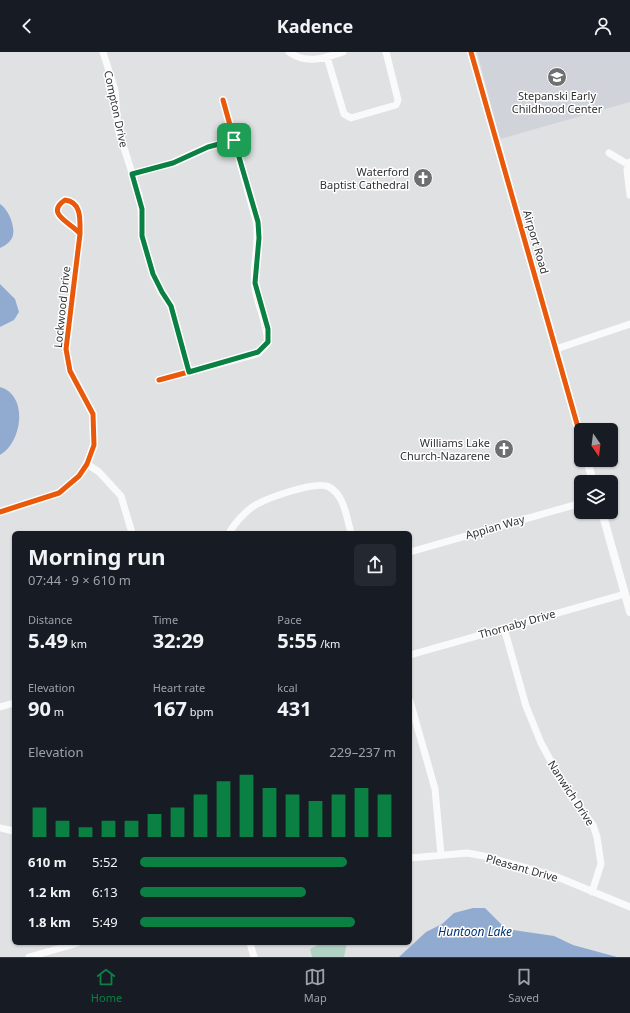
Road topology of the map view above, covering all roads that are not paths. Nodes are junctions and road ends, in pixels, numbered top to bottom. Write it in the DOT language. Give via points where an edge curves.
graph roads {
  1 [pos="103,52"];
  2 [pos="289,52"];
  3 [pos="343,52"];
  4 [pos="386,52"];
  5 [pos="471,52"];
  6 [pos="327,57"];
  7 [pos="223,100"];
  8 [pos="234,140"];
  9 [pos="609,153"];
  10 [pos="629,163"];
  11 [pos="132,174"];
  12 [pos="630,195"];
  13 [pos="80,234"];
  14 [pos="630,324"];
  15 [pos="556,349"];
  16 [pos="189,372"];
  17 [pos="159,380"];
  18 [pos="577,423"];
  19 [pos="87,464"];
  20 [pos="574,505"];
  21 [pos="0,512"];
  22 [pos="604,519"];
  23 [pos="131,531"];
  24 [pos="230,531"];
  25 [pos="350,531"];
  26 [pos="412,551"];
  27 [pos="625,594"];
  28 [pos="630,612"];
  29 [pos="504,628"];
  30 [pos="412,654"];
  31 [pos="12,704"];
  32 [pos="0,707"];
  33 [pos="412,708"];
  34 [pos="0,828"];
  35 [pos="12,831"];
  36 [pos="441,855"];
  37 [pos="412,858"];
  38 [pos="592,892"];
  39 [pos="630,907"];
  40 [pos="71,945"];
  41 [pos="251,945"];
  42 [pos="29,957"];
  43 [pos="254,957"];
  1 -- 11 [label="street, Compton Drive" via="115,90 118,129"];
  2 -- 6 [label="street" via="314,61"];
  3 -- 6 [label="street"];
  4 -- 6 [label="street" via="398,100 396,105 351,118 344,114"];
  5 -- 15 [label="street, Airport Road"];
  7 -- 8 [label="street"];
  8 -- 11 [label="street" via="208,147 173,163"];
  8 -- 16 [label="street" via="258,222 255,283 268,329 268,342 258,352"];
  9 -- 10 [label="street"];
  10 -- 12 [label="street" via="627,170"];
  11 -- 16 [label="street, Compton Drive" via="142,209 142,236 153,274 171,306"];
  13 -- 13 [label="street, Lockwood Drive" via="80,212 72,201 65,200 57,209 59,216"];
  13 -- 19 [label="street, Lockwood Drive" via="66,349 70,371 93,414 94,445"];
  14 -- 15 [label="street"];
  15 -- 18 [label="street, Airport Road"];
  16 -- 17 [label="street"];
  19 -- 21 [label="street, Lockwood Drive" via="79,476 59,492"];
  19 -- 23 [label="street" via="99,472 121,496"];
  20 -- 26 [label="street, Appian Way"];
  22 -- 27 [label="street"];
  24 -- 25 [label="street" via="252,507 320,484 330,487 339,496"];
  27 -- 28 [label="street"];
  27 -- 29 [label="street, Thornaby Drive"];
  29 -- 30 [label="street, Thornaby Drive"];
  29 -- 38 [label="street, Nanwich Drive" via="526,706 541,743 565,787 584,811 595,831 600,864"];
  31 -- 32 [label="street"];
  33 -- 36 [label="street" via="435,789"];
  34 -- 35 [label="street"];
  36 -- 37 [label="street, Pleasant Drive"];
  36 -- 38 [label="street, Pleasant Drive" via="467,853 484,856 555,876"];
  38 -- 39 [label="street, Pleasant Drive"];
  40 -- 42 [label="street"];
  41 -- 43 [label="street"];
}
